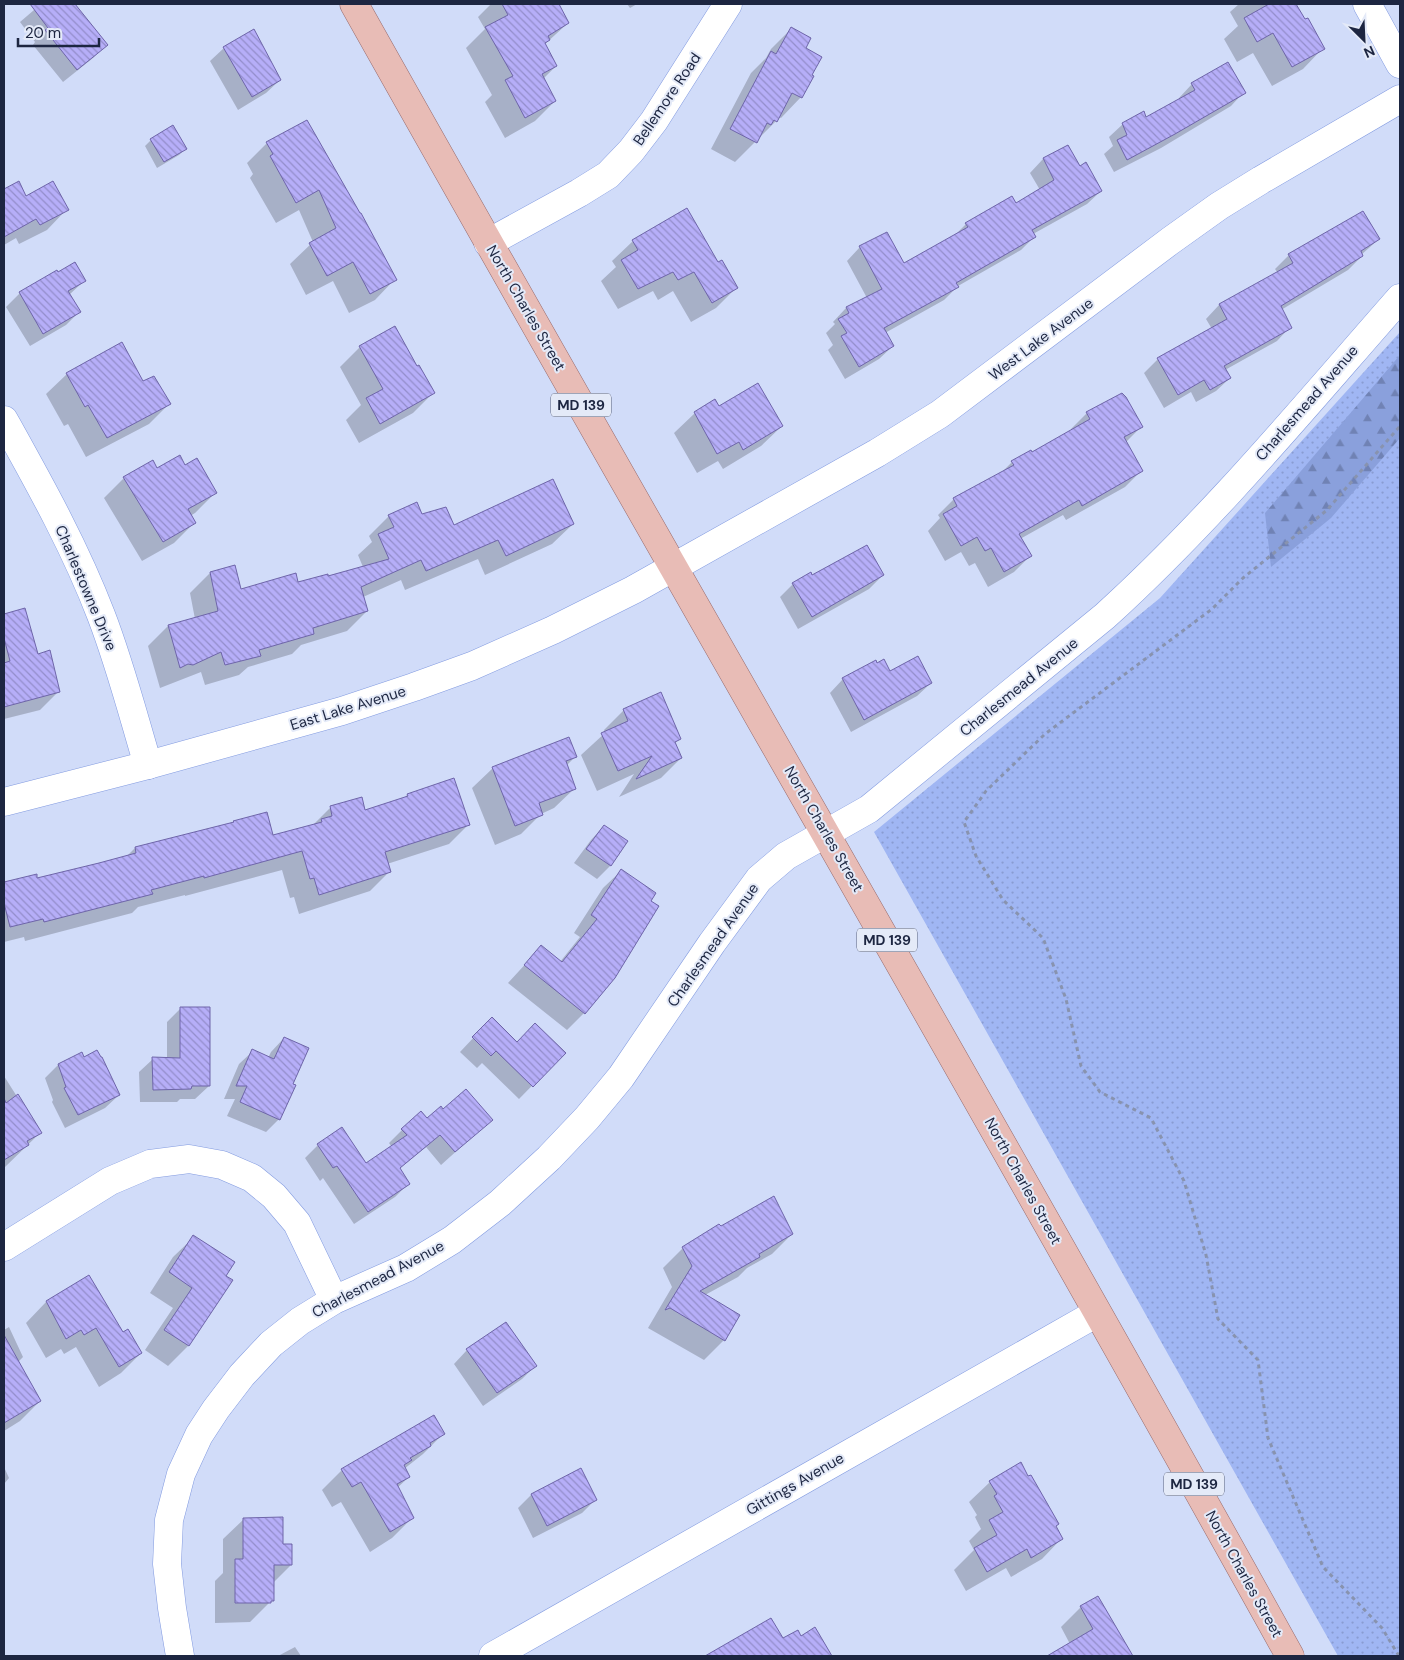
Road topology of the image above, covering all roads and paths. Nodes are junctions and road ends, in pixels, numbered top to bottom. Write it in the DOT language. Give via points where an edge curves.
graph roads {
  1 [pos="354,4"];
  2 [pos="728,4"];
  3 [pos="1367,4"];
  4 [pos="1400,64"];
  5 [pos="1400,99"];
  6 [pos="488,243"];
  7 [pos="1400,298"];
  8 [pos="4,420"];
  9 [pos="1400,426"];
  10 [pos="674,567"];
  11 [pos="148,764"];
  12 [pos="4,802"];
  13 [pos="826,833"];
  14 [pos="4,1247"];
  15 [pos="334,1300"];
  16 [pos="1097,1313"];
  17 [pos="180,1656"];
  18 [pos="493,1656"];
  19 [pos="1290,1656"];
  20 [pos="1398,1656"];
  1 -- 6 [label="main road, North Charles Street / MD 139"];
  2 -- 6 [label="street, Bellemore Road" via="654,121 608,175"];
  3 -- 4 [label="street"];
  5 -- 10 [label="street, West Lake Avenue" via="1219,206 940,414"];
  6 -- 10 [label="main road, North Charles Street / MD 139"];
  7 -- 13 [label="street, Charlesmead Avenue" via="1225,496 1143,582 1064,651 869,809"];
  8 -- 11 [label="street, Charlestowne Drive" via="56,515 101,615"];
  9 -- 20 [label="path" via="1326,510 1243,578 1212,609 1045,734 986,791 964,822 976,856 1003,900 1043,938 1066,999 1081,1066 1100,1092 1151,1118 1184,1181 1206,1256 1218,1319 1258,1360 1268,1438 1324,1567 1382,1628"];
  10 -- 11 [label="street, East Lake Avenue" via="597,608 472,666 342,711"];
  10 -- 13 [label="main road, North Charles Street / MD 139"];
  11 -- 12 [label="street, East Lake Avenue"];
  13 -- 15 [label="street, Charlesmead Avenue" via="786,856 759,879 621,1077 549,1158 500,1203 452,1240 406,1268"];
  13 -- 16 [label="main road, North Charles Street / MD 139"];
  14 -- 15 [label="street" via="110,1181 150,1164 189,1160 222,1165 252,1178 274,1196 297,1223"];
  15 -- 17 [label="street, Charlesmead Avenue" via="271,1344 242,1375 199,1435 180,1474 169,1520 167,1564"];
  16 -- 18 [label="street, Gittings Avenue"];
  16 -- 19 [label="main road, North Charles Street / MD 139"];
}
